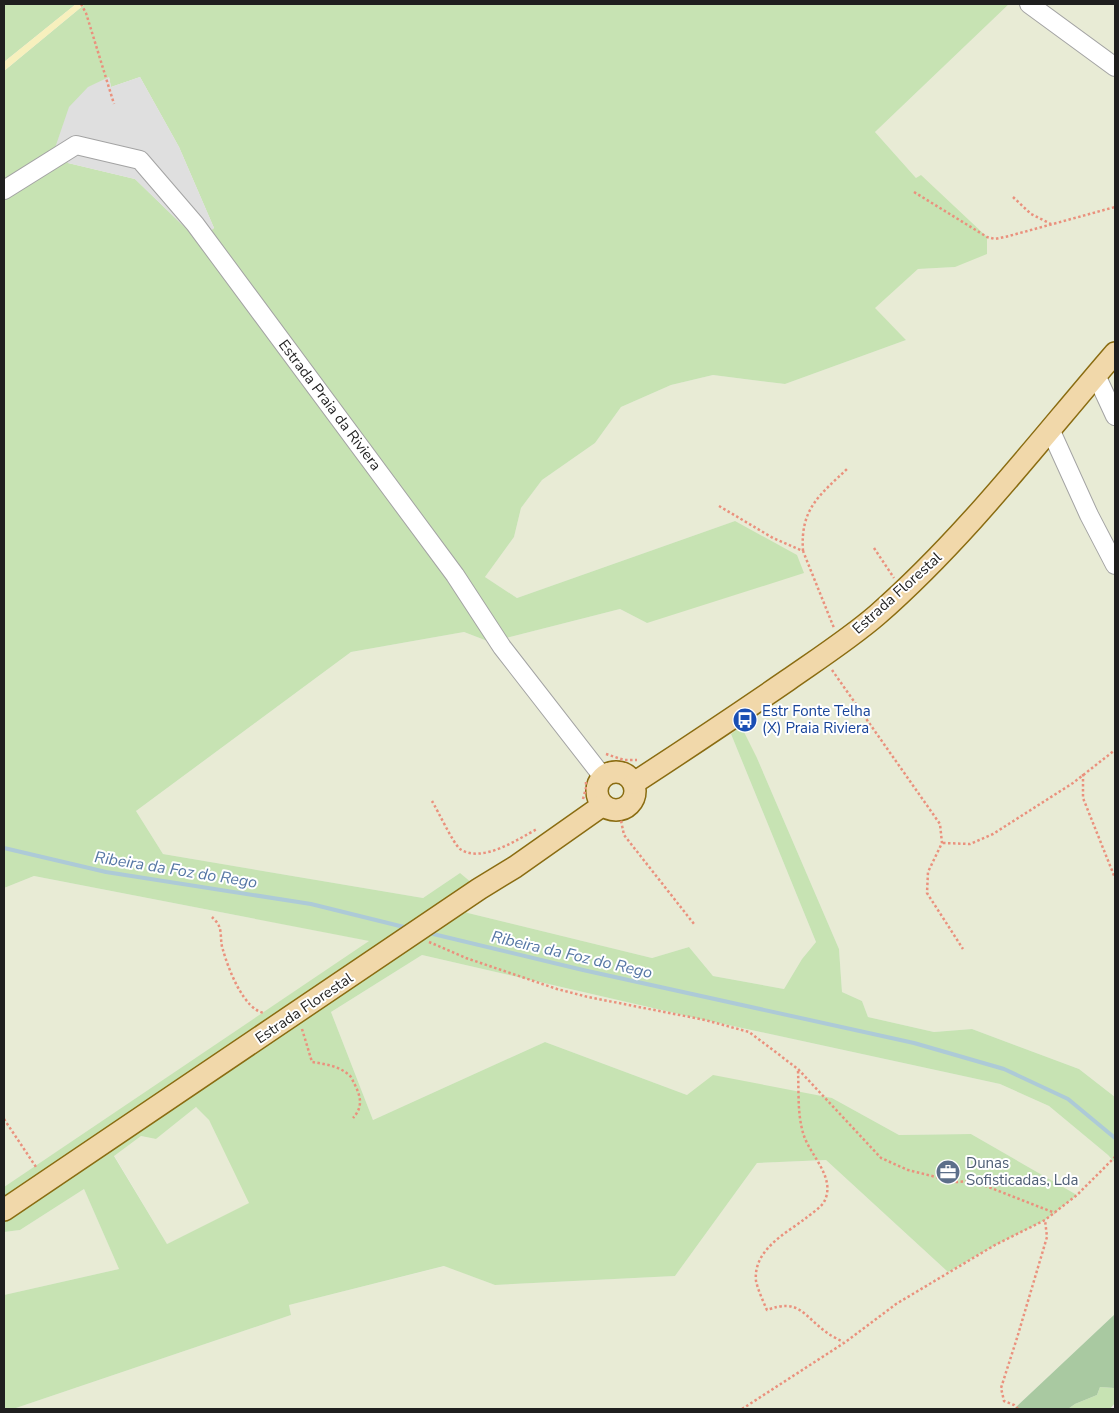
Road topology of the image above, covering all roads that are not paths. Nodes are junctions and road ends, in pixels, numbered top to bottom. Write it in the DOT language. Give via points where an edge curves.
graph roads {
  1 [pos="1029,4"];
  2 [pos="1115,67"];
  3 [pos="4,190"];
  4 [pos="1115,353"];
  5 [pos="1096,375"];
  6 [pos="1115,416"];
  7 [pos="1050,429"];
  8 [pos="1115,565"];
  9 [pos="603,777"];
  10 [pos="634,783"];
  11 [pos="611,808"];
  12 [pos="4,1210"];
  1 -- 2 [label="street"];
  3 -- 9 [label="street, Estrada Praia da Riviera" via="76,144 140,160 206,240 455,575 502,647"];
  4 -- 5 [label="main road, Estrada Florestal"];
  5 -- 6 [label="street"];
  5 -- 7 [label="main road, Estrada Florestal"];
  7 -- 8 [label="street"];
  7 -- 10 [label="main road, Estrada Florestal" via="960,535 875,617 716,730"];
  9 -- 10 [label="main road" via="611,772 620,772"];
  9 -- 11 [label="main road" via="598,783 598,799"];
  10 -- 11 [label="main road" via="636,795 630,805"];
  11 -- 12 [label="main road, Estrada Florestal" via="442,915"];
}
